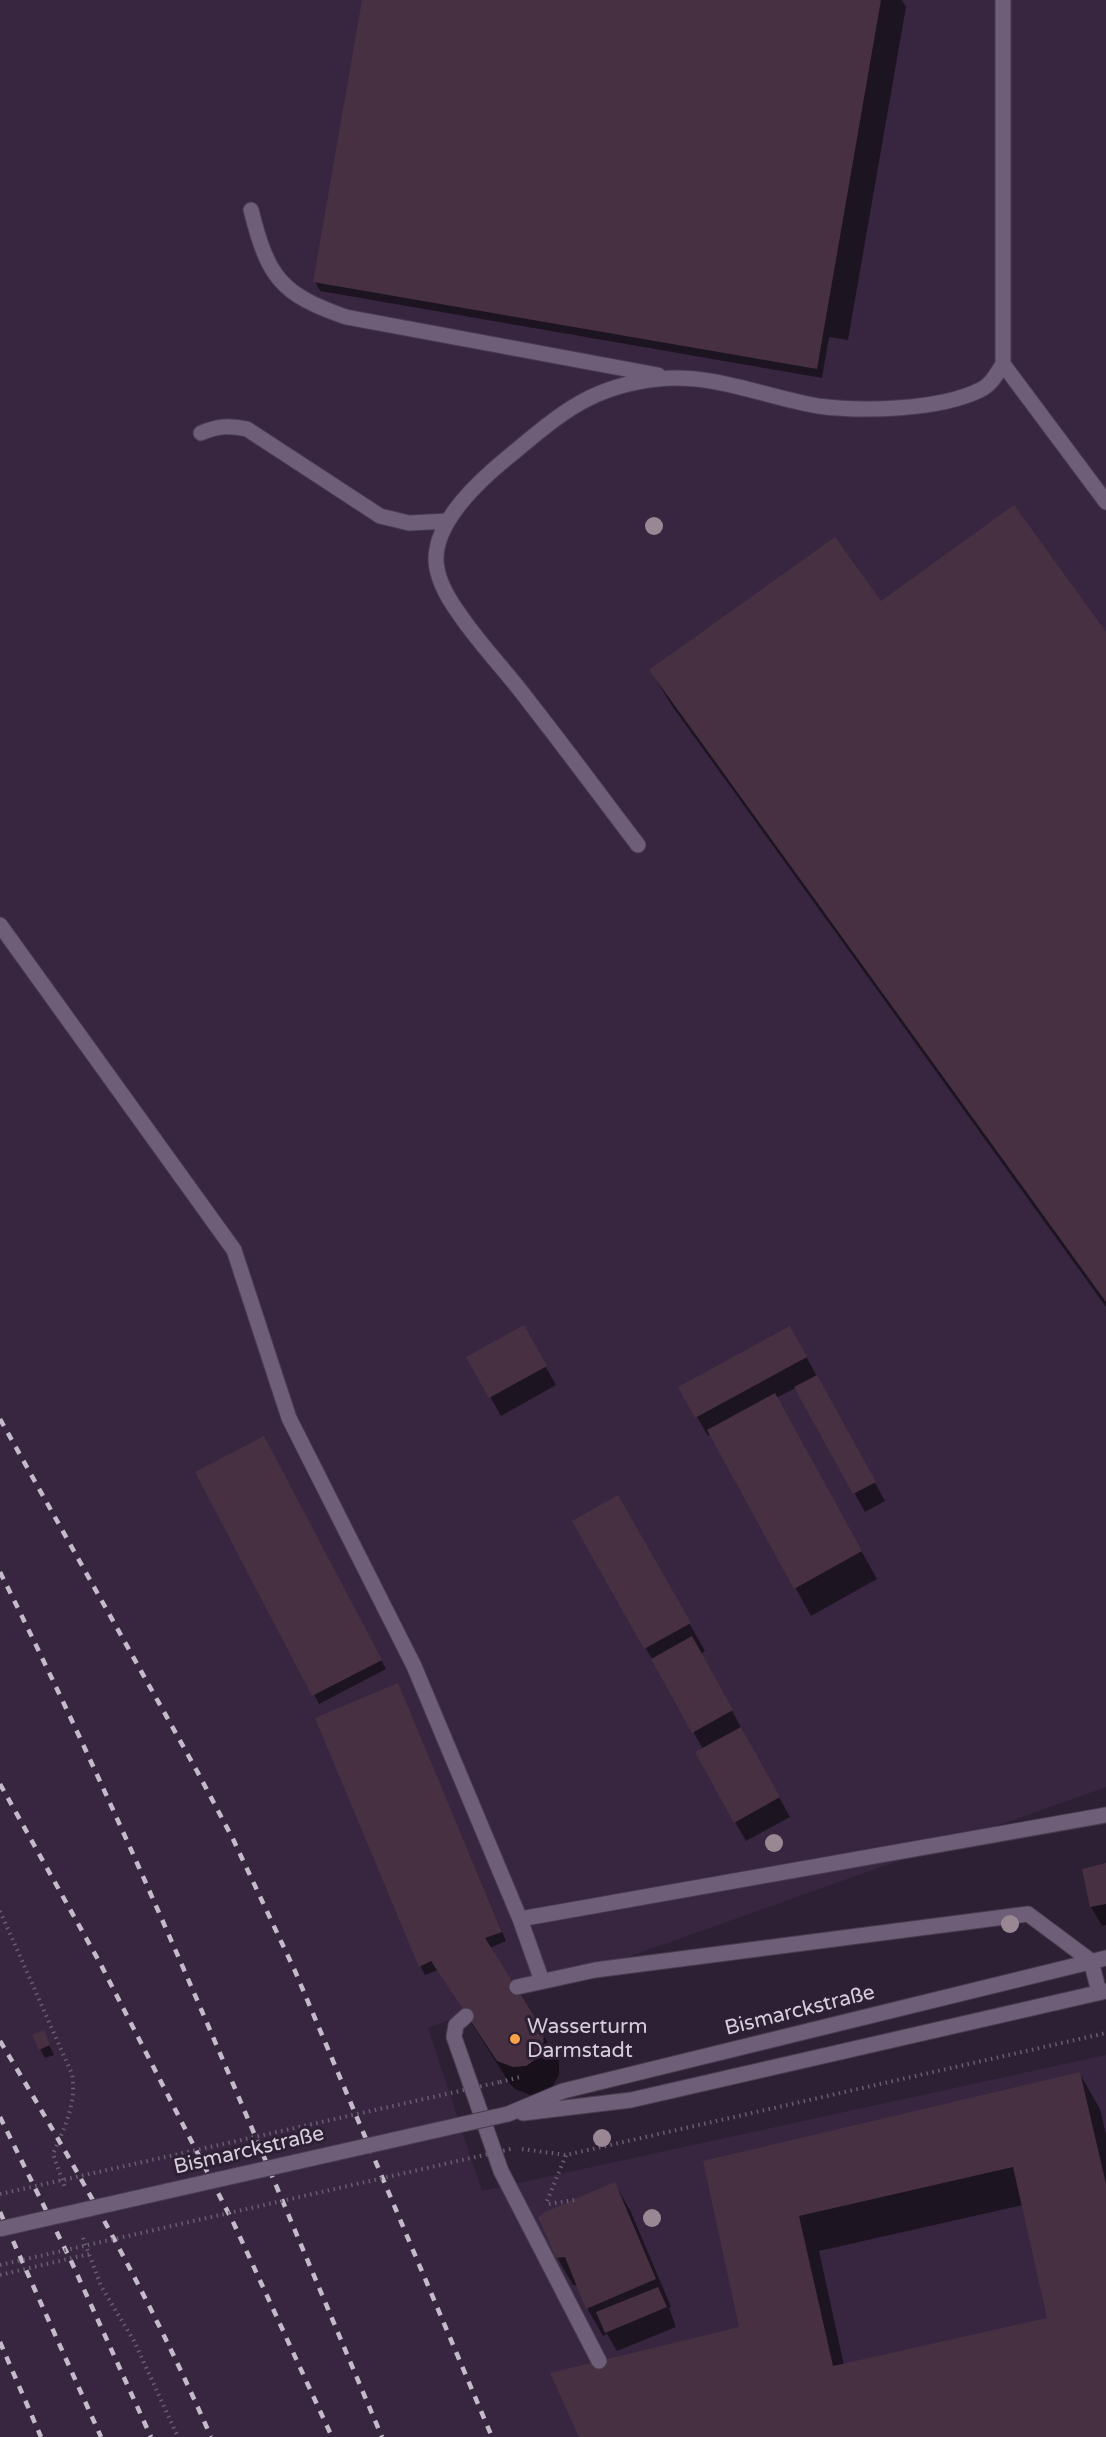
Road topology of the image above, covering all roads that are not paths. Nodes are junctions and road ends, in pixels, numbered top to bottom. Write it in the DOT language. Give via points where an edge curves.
graph roads {
  1 [pos="1003,0"];
  2 [pos="251,210"];
  3 [pos="1003,364"];
  4 [pos="676,378"];
  5 [pos="201,433"];
  6 [pos="1106,502"];
  7 [pos="448,521"];
  8 [pos="638,845"];
  9 [pos="0,925"];
  10 [pos="1106,1815"];
  11 [pos="520,1919"];
  12 [pos="1099,1959"];
  13 [pos="542,1981"];
  14 [pos="517,1987"];
  15 [pos="1103,1992"];
  16 [pos="466,2016"];
  17 [pos="508,2114"];
  18 [pos="0,2229"];
  19 [pos="599,2361"];
  1 -- 3 [label="main road"];
  2 -- 4 [label="main road" via="259,243 274,275 316,306 346,317"];
  3 -- 4 [label="main road" via="991,383 980,390 934,403 870,410 819,406 736,386"];
  3 -- 6 [label="main road"];
  4 -- 7 [label="main road" via="639,382 592,395 570,407 483,478"];
  5 -- 7 [label="main road" via="219,426 248,429 380,516 409,523"];
  7 -- 8 [label="main road" via="436,561 450,600"];
  9 -- 11 [label="main road" via="234,1250 289,1418 414,1666"];
  10 -- 11 [label="main road"];
  11 -- 13 [label="main road"];
  12 -- 13 [label="main road" via="1028,1914 1020,1914"];
  12 -- 15 [label="main road"];
  12 -- 17 [label="main road, Bismarckstraße" via="563,2091"];
  13 -- 14 [label="main road"];
  15 -- 17 [label="main road, Bismarckstraße" via="631,2100"];
  16 -- 19 [label="main road" via="456,2025 454,2037 501,2171"];
  17 -- 18 [label="main road, Bismarckstraße, bridge"];
}
